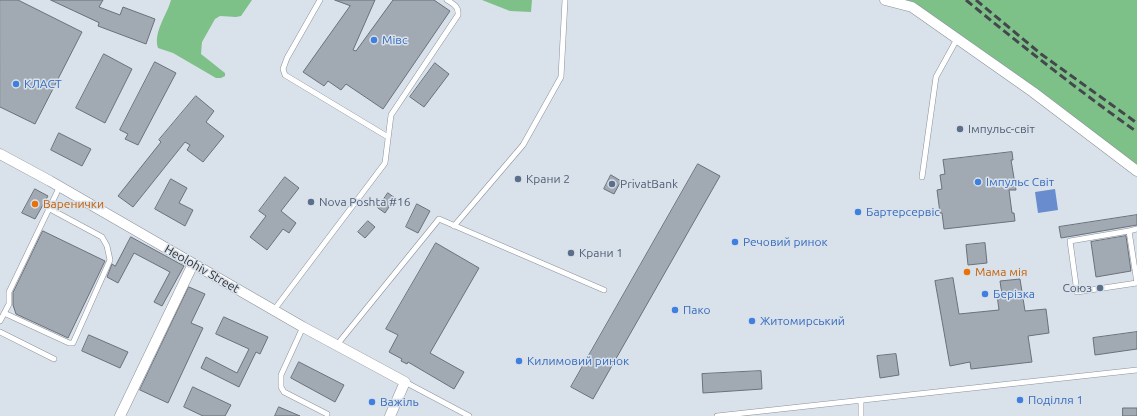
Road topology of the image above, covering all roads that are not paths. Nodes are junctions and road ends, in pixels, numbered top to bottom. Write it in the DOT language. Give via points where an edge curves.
graph roads {
  1 [pos="320,0"];
  2 [pos="447,0"];
  3 [pos="565,0"];
  4 [pos="885,0"];
  5 [pos="957,39"];
  6 [pos="388,137"];
  7 [pos="0,154"];
  8 [pos="1137,171"];
  9 [pos="922,177"];
  10 [pos="60,186"];
  11 [pos="50,210"];
  12 [pos="454,226"];
  13 [pos="1137,229"];
  14 [pos="1129,230"];
  15 [pos="193,264"];
  16 [pos="604,290"];
  17 [pos="274,310"];
  18 [pos="4,313"];
  19 [pos="0,322"];
  20 [pos="303,327"];
  21 [pos="0,332"];
  22 [pos="336,346"];
  23 [pos="54,358"];
  24 [pos="1137,370"];
  25 [pos="406,382"];
  26 [pos="861,400"];
  27 [pos="327,414"];
  28 [pos="120,416"];
  29 [pos="390,416"];
  30 [pos="469,416"];
  31 [pos="716,416"];
  32 [pos="860,416"];
  1 -- 6 [label="lane" via="288,58 283,69 285,75"];
  2 -- 6 [label="lane" via="459,10 458,15 391,115"];
  3 -- 12 [label="lane" via="561,77 523,145"];
  4 -- 5 [label="street" via="912,7"];
  5 -- 8 [label="street" via="1033,92"];
  5 -- 9 [label="lane" via="936,77"];
  6 -- 17 [label="lane" via="384,163"];
  7 -- 10 [label="street, Heolohiv Street"];
  10 -- 11 [label="lane"];
  10 -- 15 [label="street, Heolohiv Street"];
  11 -- 18 [label="lane" via="9,292 9,304"];
  11 -- 18 [label="lane" via="102,237 110,260 73,343"];
  12 -- 16 [label="lane"];
  12 -- 22 [label="lane" via="439,219"];
  13 -- 14 [label="lane"];
  14 -- 14 [label="lane" via="1137,283 1077,292 1070,241"];
  15 -- 17 [label="street, Heolohiv Street"];
  15 -- 28 [label="street"];
  17 -- 20 [label="street, Heolohiv Street"];
  18 -- 19 [label="lane"];
  20 -- 22 [label="street, Heolohiv Street"];
  20 -- 27 [label="lane" via="281,374 281,387 284,392"];
  21 -- 23 [label="lane"];
  22 -- 25 [label="street, Heolohiv Street"];
  24 -- 26 [label="lane"];
  25 -- 29 [label="street"];
  25 -- 30 [label="lane"];
  26 -- 31 [label="lane"];
  26 -- 32 [label="lane"];
}
